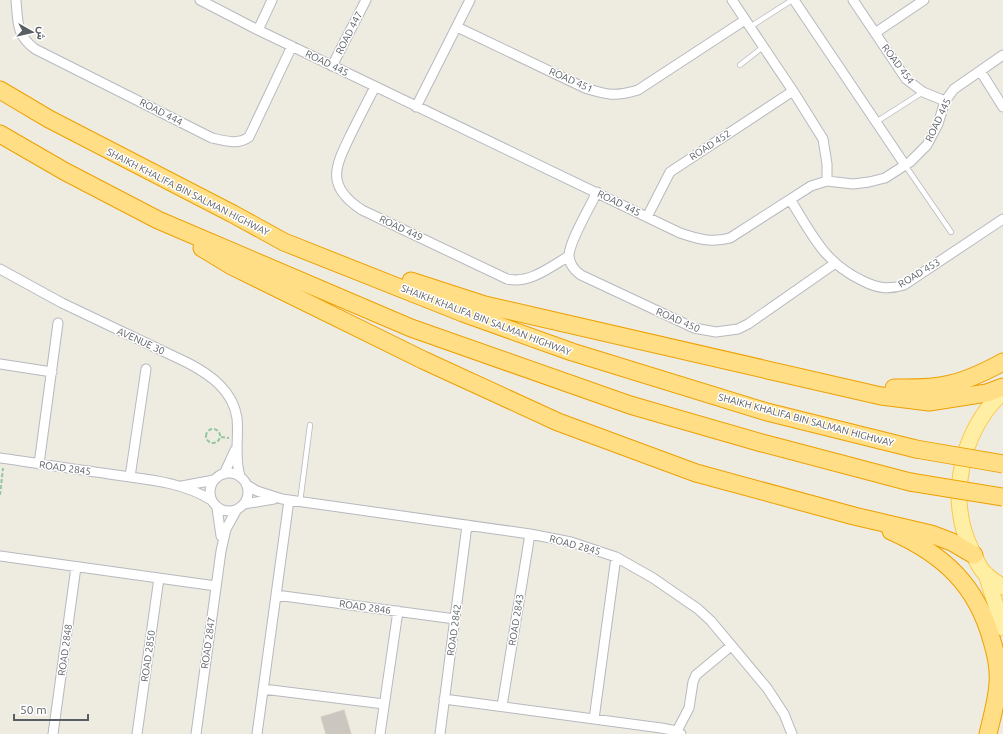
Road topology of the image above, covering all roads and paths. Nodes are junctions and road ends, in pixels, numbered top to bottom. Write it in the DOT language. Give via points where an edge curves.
graph roads {
  1 [pos="16,0"];
  2 [pos="200,0"];
  3 [pos="272,0"];
  4 [pos="366,0"];
  5 [pos="470,0"];
  6 [pos="732,0"];
  7 [pos="793,0"];
  8 [pos="853,0"];
  9 [pos="924,0"];
  10 [pos="748,24"];
  11 [pos="457,27"];
  12 [pos="258,30"];
  13 [pos="875,33"];
  14 [pos="292,46"];
  15 [pos="763,47"];
  16 [pos="1003,56"];
  17 [pos="740,65"];
  18 [pos="332,66"];
  19 [pos="981,72"];
  20 [pos="375,87"];
  21 [pos="0,90"];
  22 [pos="793,90"];
  23 [pos="923,92"];
  24 [pos="945,101"];
  25 [pos="416,106"];
  26 [pos="1003,107"];
  27 [pos="876,122"];
  28 [pos="0,134"];
  29 [pos="905,165"];
  30 [pos="826,181"];
  31 [pos="597,192"];
  32 [pos="790,201"];
  33 [pos="233,214"];
  34 [pos="647,217"];
  35 [pos="1003,219"];
  36 [pos="158,220"];
  37 [pos="951,232"];
  38 [pos="569,256"];
  39 [pos="834,264"];
  40 [pos="0,269"];
  41 [pos="58,323"];
  42 [pos="1003,362"];
  43 [pos="0,364"];
  44 [pos="146,369"];
  45 [pos="52,372"];
  46 [pos="793,377"];
  47 [pos="1003,387"];
  48 [pos="1003,392"];
  49 [pos="310,425"];
  50 [pos="206,434"];
  51 [pos="236,447"];
  52 [pos="2,459"];
  53 [pos="39,464"];
  54 [pos="1003,464"];
  55 [pos="224,474"];
  56 [pos="240,476"];
  57 [pos="130,477"];
  58 [pos="214,480"];
  59 [pos="247,485"];
  60 [pos="178,486"];
  61 [pos="0,495"];
  62 [pos="1003,498"];
  63 [pos="211,500"];
  64 [pos="286,500"];
  65 [pos="300,502"];
  66 [pos="244,504"];
  67 [pos="217,508"];
  68 [pos="236,511"];
  69 [pos="854,516"];
  70 [pos="468,525"];
  71 [pos="530,534"];
  72 [pos="221,551"];
  73 [pos="974,555"];
  74 [pos="0,556"];
  75 [pos="616,557"];
  76 [pos="76,567"];
  77 [pos="986,574"];
  78 [pos="159,578"];
  79 [pos="216,586"];
  80 [pos="1003,588"];
  81 [pos="276,595"];
  82 [pos="398,611"];
  83 [pos="455,619"];
  84 [pos="1003,628"];
  85 [pos="731,646"];
  86 [pos="263,689"];
  87 [pos="444,699"];
  88 [pos="384,704"];
  89 [pos="1003,705"];
  90 [pos="502,706"];
  91 [pos="594,719"];
  92 [pos="679,733"];
  93 [pos="53,734"];
  94 [pos="137,734"];
  95 [pos="196,734"];
  96 [pos="256,734"];
  97 [pos="380,734"];
  98 [pos="440,734"];
  99 [pos="792,734"];
  100 [pos="988,734"];
  101 [pos="995,734"];
  1 -- 14 [label="street, ROAD 444" via="20,34 25,42 35,49 212,138 226,142 249,137"];
  2 -- 12 [label="street, ROAD 445"];
  3 -- 12 [label="street"];
  4 -- 18 [label="street, ROAD 447"];
  5 -- 11 [label="street"];
  6 -- 10 [label="street"];
  7 -- 10 [label="lane"];
  7 -- 27 [label="street"];
  8 -- 13 [label="street, ROAD 454"];
  9 -- 13 [label="street, ROAD 454"];
  10 -- 11 [label="street, ROAD 451" via="638,90 620,96 584,88"];
  10 -- 15 [label="street"];
  11 -- 25 [label="street"];
  12 -- 14 [label="street, ROAD 445"];
  13 -- 23 [label="street, ROAD 454" via="906,79"];
  14 -- 18 [label="street, ROAD 445"];
  15 -- 17 [label="lane"];
  15 -- 22 [label="street"];
  16 -- 19 [label="street, ROAD 445"];
  18 -- 20 [label="street, ROAD 445"];
  19 -- 24 [label="street, ROAD 445" via="954,89"];
  19 -- 26 [label="street"];
  20 -- 25 [label="street, ROAD 445"];
  20 -- 38 [label="street, ROAD 449" via="336,166 338,185 350,201 362,210 507,279 532,277"];
  21 -- 33 [label="highway, SHAIKH KHALIFA BIN SALMAN HIGHWAY" via="49,120"];
  22 -- 30 [label="street" via="822,139 827,164"];
  22 -- 34 [label="street, ROAD 452" via="670,172"];
  23 -- 24 [label="street, ROAD 454"];
  23 -- 27 [label="lane"];
  24 -- 29 [label="street, ROAD 445" via="938,124 927,145"];
  25 -- 31 [label="street, ROAD 445"];
  27 -- 29 [label="street"];
  28 -- 36 [label="highway"];
  29 -- 30 [label="street, ROAD 445" via="885,178 869,182 853,184"];
  29 -- 37 [label="lane"];
  30 -- 32 [label="street, ROAD 445" via="811,186"];
  31 -- 34 [label="street, ROAD 445"];
  31 -- 38 [label="street"];
  32 -- 34 [label="street, ROAD 445" via="730,238 717,241 705,241 680,233"];
  32 -- 39 [label="street, ROAD 453"];
  33 -- 46 [label="highway" via="291,233 385,272 485,305"];
  33 -- 54 [label="highway, SHAIKH KHALIFA BIN SALMAN HIGHWAY, bridge" via="284,242 572,352 767,412 916,449"];
  35 -- 39 [label="street, ROAD 453" via="910,281 896,287 873,286"];
  36 -- 62 [label="highway, bridge" via="411,328 559,382 630,405 910,482"];
  36 -- 69 [label="highway" via="230,265 423,360 558,422 696,473"];
  38 -- 39 [label="street, ROAD 450" via="573,267 581,275 694,328 716,332 738,329 748,324"];
  40 -- 51 [label="street, AVENUE 30" via="62,304 207,373 226,392 232,403 237,418"];
  41 -- 45 [label="street"];
  42 -- 46 [label="highway" via="955,384 927,389 884,388"];
  43 -- 45 [label="street"];
  44 -- 57 [label="street"];
  45 -- 53 [label="street"];
  46 -- 47 [label="highway" via="881,396 929,402 987,393"];
  48 -- 73 [label="main road" via="990,404 977,424 967,448 962,470 958,497 964,536"];
  49 -- 65 [label="lane"];
  50 -- 50 [label="path" via="207,441 213,443 221,437 219,431 213,428"];
  51 -- 55 [label="street, AVENUE 30"];
  51 -- 56 [label="street, AVENUE 30"];
  52 -- 53 [label="street, ROAD 2845"];
  52 -- 61 [label="path"];
  53 -- 57 [label="street, ROAD 2845"];
  55 -- 56 [label="street"];
  55 -- 58 [label="street"];
  56 -- 59 [label="street"];
  57 -- 60 [label="street, ROAD 2845"];
  58 -- 60 [label="street, ROAD 2845"];
  58 -- 63 [label="street" via="210,490"];
  59 -- 64 [label="street, ROAD 2845" via="257,491"];
  59 -- 66 [label="street" via="248,495"];
  60 -- 63 [label="street, ROAD 2845" via="195,491"];
  63 -- 67 [label="street"];
  64 -- 65 [label="street, ROAD 2845"];
  64 -- 66 [label="street, ROAD 2845"];
  64 -- 81 [label="street"];
  65 -- 70 [label="street, ROAD 2845"];
  66 -- 68 [label="street"];
  67 -- 68 [label="street"];
  67 -- 72 [label="street, ROAD 2847" via="221,529"];
  68 -- 72 [label="street, ROAD 2847" via="226,529"];
  69 -- 73 [label="highway" via="931,534 952,542"];
  69 -- 100 [label="highway" via="903,537 931,553 957,576 976,600 983,612 996,652 998,674"];
  70 -- 71 [label="street, ROAD 2845"];
  70 -- 83 [label="street, ROAD 2842"];
  71 -- 75 [label="street, ROAD 2845" via="570,542"];
  71 -- 90 [label="street, ROAD 2843"];
  72 -- 79 [label="street, ROAD 2847"];
  73 -- 77 [label="main road"];
  74 -- 76 [label="street"];
  75 -- 85 [label="street, ROAD 2845" via="653,578 698,609"];
  75 -- 91 [label="street"];
  76 -- 78 [label="street"];
  76 -- 93 [label="street, ROAD 2848"];
  77 -- 80 [label="main road"];
  77 -- 84 [label="main road"];
  78 -- 79 [label="street"];
  78 -- 94 [label="street, ROAD 2850"];
  79 -- 95 [label="street, ROAD 2847"];
  81 -- 82 [label="street, ROAD 2846"];
  81 -- 86 [label="street"];
  82 -- 83 [label="street, ROAD 2846"];
  82 -- 88 [label="street"];
  83 -- 87 [label="street, ROAD 2842"];
  85 -- 92 [label="street" via="696,675 689,708"];
  85 -- 99 [label="street, ROAD 2845" via="767,688 784,714"];
  86 -- 88 [label="street"];
  86 -- 96 [label="street"];
  87 -- 90 [label="street"];
  87 -- 98 [label="street, ROAD 2842"];
  88 -- 97 [label="street"];
  89 -- 101 [label="main road"];
  90 -- 91 [label="street"];
  91 -- 92 [label="street"];
}
